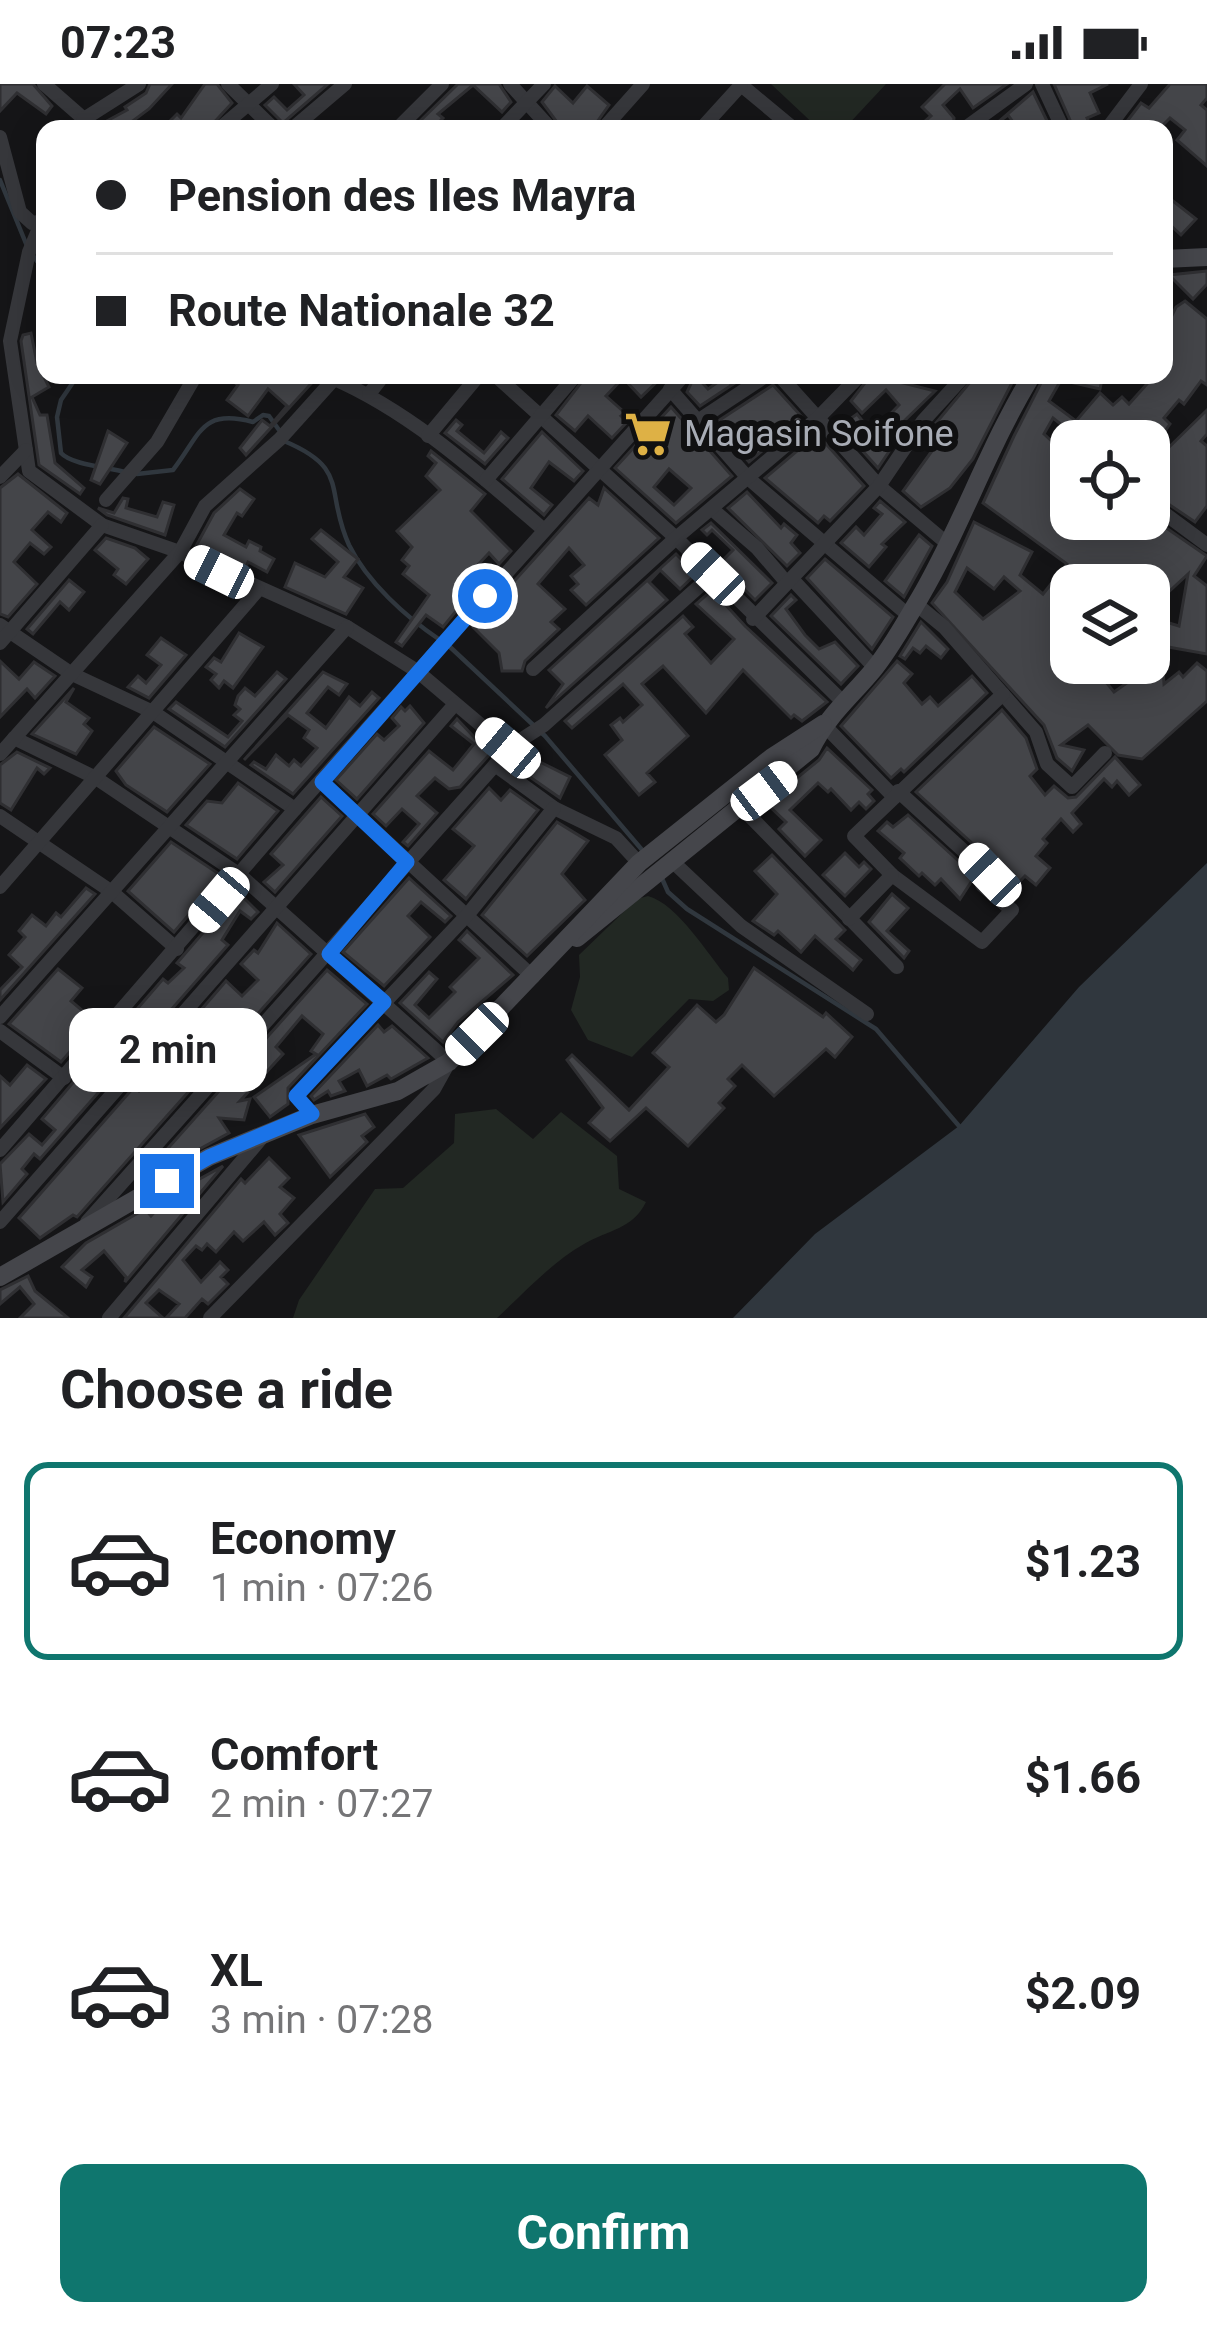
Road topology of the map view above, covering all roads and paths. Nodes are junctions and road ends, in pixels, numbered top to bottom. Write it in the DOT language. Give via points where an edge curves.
graph roads {
  1 [pos="44,84"];
  2 [pos="139,84"];
  3 [pos="228,84"];
  4 [pos="272,84"];
  5 [pos="345,84"];
  6 [pos="442,84"];
  7 [pos="509,84"];
  8 [pos="544,84"];
  9 [pos="643,84"];
  10 [pos="740,84"];
  11 [pos="1026,84"];
  12 [pos="1042,84"];
  13 [pos="1142,84"];
  14 [pos="526,103"];
  15 [pos="248,105"];
  16 [pos="78,120"];
  17 [pos="88,120"];
  18 [pos="230,120"];
  19 [pos="264,120"];
  20 [pos="303,120"];
  21 [pos="407,120"];
  22 [pos="510,120"];
  23 [pos="542,120"];
  24 [pos="611,120"];
  25 [pos="709,120"];
  26 [pos="783,120"];
  27 [pos="976,120"];
  28 [pos="1059,120"];
  29 [pos="1115,120"];
  30 [pos="0,137"];
  31 [pos="36,221"];
  32 [pos="36,236"];
  33 [pos="1207,257"];
  34 [pos="1173,259"];
  35 [pos="5,336"];
  36 [pos="190,384"];
  37 [pos="324,384"];
  38 [pos="346,384"];
  39 [pos="377,384"];
  40 [pos="471,384"];
  41 [pos="505,384"];
  42 [pos="568,384"];
  43 [pos="675,384"];
  44 [pos="753,384"];
  45 [pos="787,384"];
  46 [pos="851,384"];
  47 [pos="957,384"];
  48 [pos="1027,384"];
  49 [pos="670,389"];
  50 [pos="369,394"];
  51 [pos="540,414"];
  52 [pos="818,418"];
  53 [pos="699,420"];
  54 [pos="428,436"];
  55 [pos="26,450"];
  56 [pos="598,468"];
  57 [pos="0,477"];
  58 [pos="748,478"];
  59 [pos="485,480"];
  60 [pos="879,486"];
  61 [pos="106,500"];
  62 [pos="712,509"];
  63 [pos="1170,518"];
  64 [pos="102,525"];
  65 [pos="544,530"];
  66 [pos="676,538"];
  67 [pos="826,543"];
  68 [pos="950,545"];
  69 [pos="1207,545"];
  70 [pos="180,552"];
  71 [pos="713,574"];
  72 [pos="789,581"];
  73 [pos="258,590"];
  74 [pos="912,610"];
  75 [pos="753,619"];
  76 [pos="347,627"];
  77 [pos="3,633"];
  78 [pos="875,668"];
  79 [pos="533,669"];
  80 [pos="418,671"];
  81 [pos="72,674"];
  82 [pos="1003,694"];
  83 [pos="843,702"];
  84 [pos="455,704"];
  85 [pos="153,712"];
  86 [pos="823,724"];
  87 [pos="14,738"];
  88 [pos="508,748"];
  89 [pos="1105,753"];
  90 [pos="0,754"];
  91 [pos="226,761"];
  92 [pos="494,764"];
  93 [pos="96,778"];
  94 [pos="322,782"];
  95 [pos="896,794"];
  96 [pos="554,808"];
  97 [pos="742,808"];
  98 [pos="295,809"];
  99 [pos="357,813"];
  100 [pos="0,815"];
  101 [pos="169,827"];
  102 [pos="38,844"];
  103 [pos="407,862"];
  104 [pos="655,862"];
  105 [pos="241,875"];
  106 [pos="892,875"];
  107 [pos="0,887"];
  108 [pos="112,892"];
  109 [pos="274,905"];
  110 [pos="469,914"];
  111 [pos="850,919"];
  112 [pos="177,949"];
  113 [pos="329,954"];
  114 [pos="897,967"];
  115 [pos="533,977"];
  116 [pos="384,1002"];
  117 [pos="867,1014"];
  118 [pos="0,1017"];
  119 [pos="0,1030"];
  120 [pos="449,1061"];
  121 [pos="64,1078"];
  122 [pos="312,1114"];
  123 [pos="264,1135"];
  124 [pos="3,1143"];
  125 [pos="0,1222"];
  126 [pos="71,1239"];
  127 [pos="0,1277"];
  128 [pos="110,1318"];
  129 [pos="210,1318"];
  1 -- 16 [label="street"];
  2 -- 17 [label="street"];
  3 -- 15 [label="street"];
  4 -- 15 [label="street"];
  5 -- 20 [label="street"];
  6 -- 21 [label="street"];
  7 -- 14 [label="street"];
  8 -- 14 [label="street"];
  9 -- 24 [label="street"];
  10 -- 25 [label="street"];
  10 -- 26 [label="street"];
  11 -- 27 [label="street"];
  12 -- 28 [label="street"];
  13 -- 29 [label="street"];
  14 -- 22 [label="street"];
  14 -- 23 [label="street"];
  15 -- 18 [label="street"];
  15 -- 19 [label="street"];
  30 -- 31 [label="street" via="20,212"];
  32 -- 35 [label="street"];
  33 -- 34 [label="street"];
  35 -- 55 [label="street"];
  36 -- 61 [label="street" via="137,468"];
  37 -- 70 [label="street" via="280,440 205,506"];
  38 -- 50 [label="street"];
  39 -- 50 [label="street"];
  40 -- 54 [label="street"];
  41 -- 51 [label="street"];
  42 -- 51 [label="street"];
  43 -- 49 [label="street"];
  44 -- 53 [label="street"];
  45 -- 52 [label="street"];
  46 -- 52 [label="street"];
  47 -- 60 [label="street"];
  48 -- 68 [label="street"];
  49 -- 53 [label="street"];
  49 -- 56 [label="street"];
  50 -- 54 [label="street"];
  51 -- 56 [label="street"];
  51 -- 59 [label="street"];
  52 -- 58 [label="street"];
  52 -- 60 [label="street"];
  53 -- 58 [label="street"];
  54 -- 59 [label="street"];
  55 -- 57 [label="street"];
  55 -- 64 [label="street" via="29,471"];
  56 -- 65 [label="street"];
  56 -- 66 [label="street"];
  58 -- 62 [label="street"];
  58 -- 67 [label="street"];
  59 -- 65 [label="street"];
  60 -- 67 [label="street"];
  60 -- 68 [label="street"];
  62 -- 66 [label="street"];
  62 -- 72 [label="street"];
  63 -- 69 [label="street"];
  64 -- 70 [label="street"];
  64 -- 77 [label="street"];
  65 -- 80 [label="street"];
  66 -- 71 [label="street"];
  66 -- 79 [label="street"];
  67 -- 72 [label="street"];
  67 -- 74 [label="street"];
  68 -- 74 [label="street"];
  70 -- 73 [label="street"];
  70 -- 81 [label="street"];
  71 -- 75 [label="street"];
  71 -- 88 [label="street"];
  72 -- 75 [label="street"];
  72 -- 78 [label="street"];
  73 -- 76 [label="street"];
  73 -- 85 [label="street"];
  74 -- 78 [label="street"];
  74 -- 82 [label="street" via="944,627"];
  75 -- 83 [label="street"];
  76 -- 80 [label="street"];
  76 -- 91 [label="street"];
  77 -- 81 [label="street"];
  78 -- 83 [label="street"];
  80 -- 84 [label="street"];
  80 -- 94 [label="street"];
  81 -- 85 [label="street"];
  81 -- 87 [label="street"];
  82 -- 89 [label="street" via="1036,732 1047,764 1072,787"];
  82 -- 95 [label="street"];
  83 -- 86 [label="street"];
  84 -- 88 [label="street"];
  84 -- 99 [label="street"];
  85 -- 91 [label="street"];
  85 -- 93 [label="street"];
  86 -- 95 [label="street"];
  86 -- 97 [label="street" via="812,749"];
  86 -- 104 [label="street" via="772,757"];
  87 -- 90 [label="street"];
  87 -- 93 [label="street"];
  88 -- 92 [label="street"];
  91 -- 98 [label="street"];
  91 -- 101 [label="street"];
  92 -- 96 [label="street"];
  92 -- 103 [label="street"];
  93 -- 101 [label="street"];
  93 -- 102 [label="street"];
  94 -- 98 [label="street"];
  94 -- 99 [label="street"];
  95 -- 106 [label="street" via="854,836"];
  95 -- 106 [label="street" via="990,875 982,885 1012,910 982,942"];
  96 -- 104 [label="street"];
  96 -- 110 [label="street"];
  97 -- 104 [label="street"];
  97 -- 111 [label="street"];
  98 -- 105 [label="street"];
  99 -- 103 [label="street"];
  99 -- 109 [label="street"];
  100 -- 102 [label="street"];
  101 -- 105 [label="street"];
  101 -- 108 [label="street"];
  102 -- 107 [label="street"];
  102 -- 108 [label="street"];
  103 -- 110 [label="street"];
  103 -- 113 [label="street"];
  104 -- 115 [label="street" via="580,921"];
  104 -- 117 [label="street"];
  105 -- 109 [label="street"];
  105 -- 112 [label="street"];
  106 -- 111 [label="street"];
  108 -- 112 [label="street"];
  108 -- 118 [label="street"];
  109 -- 113 [label="street"];
  109 -- 125 [label="street"];
  110 -- 115 [label="street"];
  110 -- 116 [label="street"];
  111 -- 114 [label="street"];
  112 -- 121 [label="street"];
  113 -- 116 [label="street"];
  113 -- 126 [label="street"];
  115 -- 120 [label="street"];
  116 -- 120 [label="street"];
  116 -- 122 [label="street" via="296,1096"];
  119 -- 121 [label="street"];
  120 -- 122 [label="street" via="398,1091"];
  120 -- 129 [label="street" via="434,1090"];
  121 -- 124 [label="street"];
  122 -- 123 [label="street"];
  123 -- 126 [label="street" via="209,1157"];
  123 -- 128 [label="street"];
  126 -- 127 [label="street"];
}
